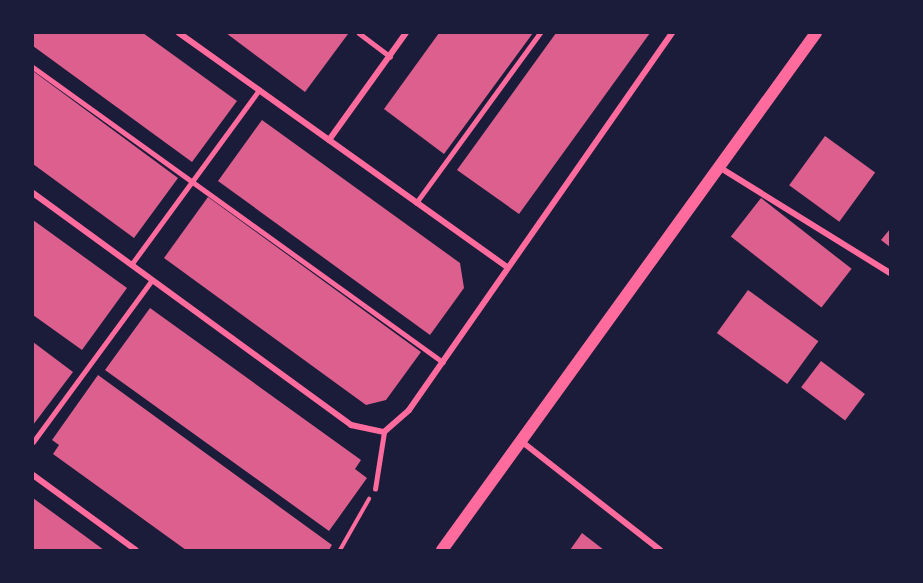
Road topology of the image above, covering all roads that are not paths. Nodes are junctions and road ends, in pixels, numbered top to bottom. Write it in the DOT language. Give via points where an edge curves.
graph roads {
  1 [pos="178,33"];
  2 [pos="359,33"];
  3 [pos="406,33"];
  4 [pos="540,33"];
  5 [pos="672,33"];
  6 [pos="816,33"];
  7 [pos="390,56"];
  8 [pos="33,67"];
  9 [pos="259,90"];
  10 [pos="329,140"];
  11 [pos="719,166"];
  12 [pos="192,182"];
  13 [pos="33,193"];
  14 [pos="416,203"];
  15 [pos="131,265"];
  16 [pos="508,268"];
  17 [pos="890,273"];
  18 [pos="152,280"];
  19 [pos="443,362"];
  20 [pos="384,432"];
  21 [pos="521,441"];
  22 [pos="33,442"];
  23 [pos="33,475"];
  24 [pos="375,489"];
  25 [pos="136,550"];
  26 [pos="442,550"];
  27 [pos="660,550"];
  1 -- 9 [label="street"];
  2 -- 7 [label="lane"];
  3 -- 7 [label="street"];
  4 -- 14 [label="lane"];
  5 -- 16 [label="street"];
  6 -- 11 [label="main road"];
  7 -- 10 [label="street"];
  8 -- 12 [label="lane"];
  9 -- 10 [label="street"];
  9 -- 12 [label="lane"];
  10 -- 14 [label="street"];
  11 -- 17 [label="street"];
  11 -- 21 [label="main road"];
  12 -- 15 [label="lane"];
  12 -- 19 [label="lane"];
  13 -- 15 [label="street"];
  14 -- 16 [label="street"];
  15 -- 18 [label="street"];
  16 -- 19 [label="street"];
  18 -- 20 [label="street" via="351,425"];
  18 -- 22 [label="lane"];
  19 -- 20 [label="street" via="400,422"];
  20 -- 24 [label="lane"];
  21 -- 26 [label="main road"];
  21 -- 27 [label="street"];
  23 -- 25 [label="street"];
}
